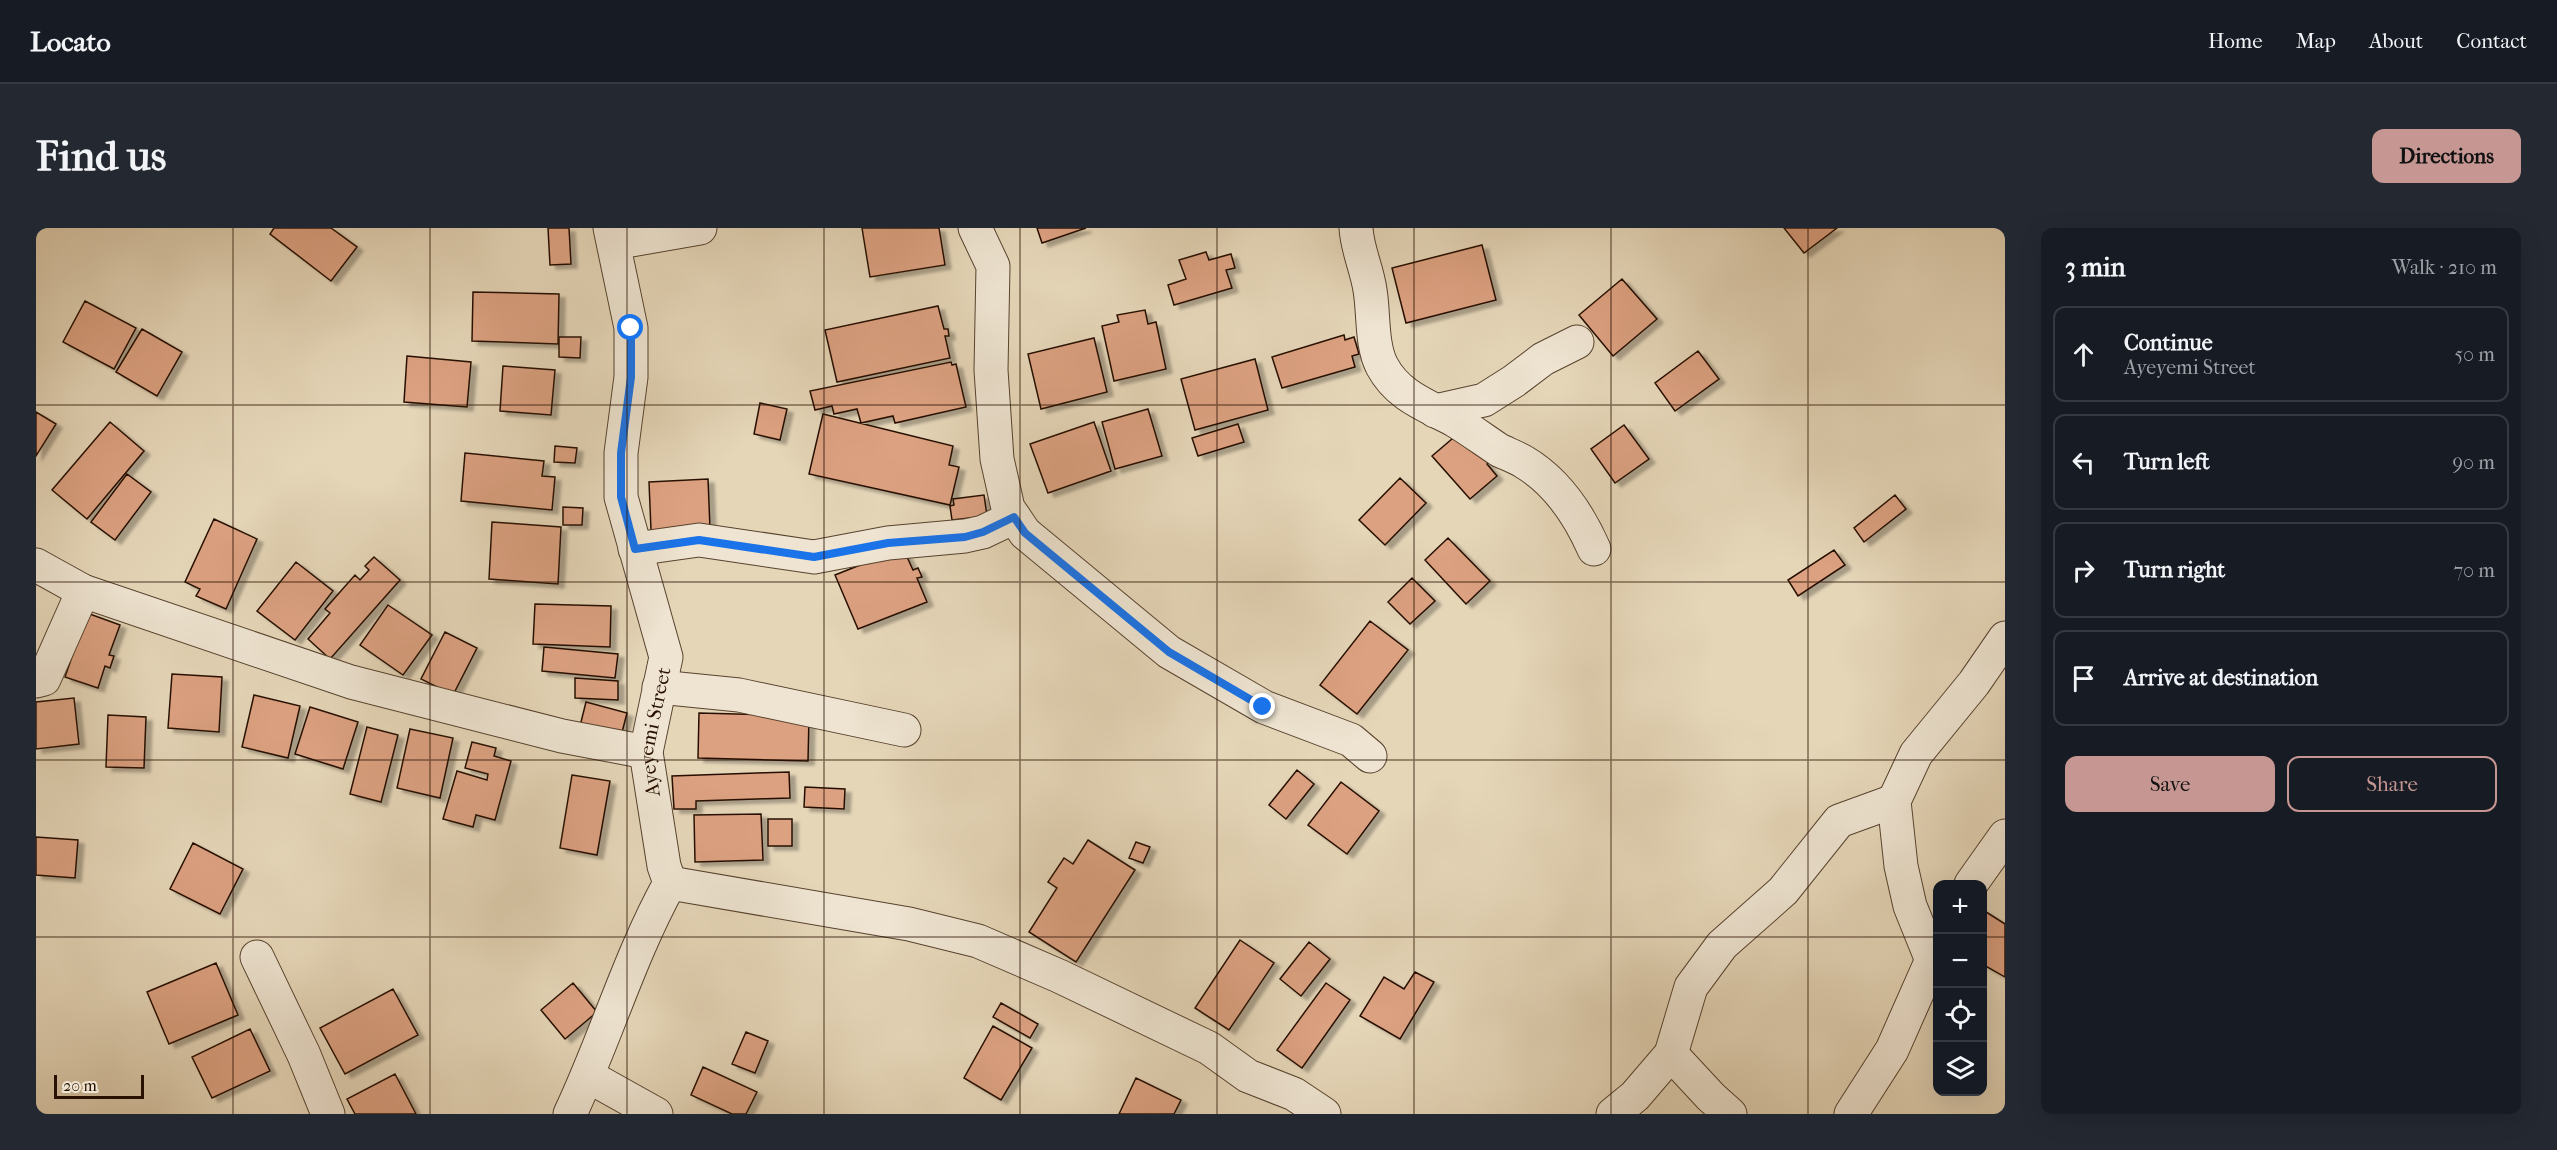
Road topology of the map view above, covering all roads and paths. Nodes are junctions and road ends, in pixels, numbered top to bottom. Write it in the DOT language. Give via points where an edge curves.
graph roads {
  1 [pos="700,228"];
  2 [pos="975,228"];
  3 [pos="1356,228"];
  4 [pos="612,235"];
  5 [pos="1577,342"];
  6 [pos="1435,411"];
  7 [pos="1014,517"];
  8 [pos="635,549"];
  9 [pos="1594,549"];
  10 [pos="36,565"];
  11 [pos="83,591"];
  12 [pos="2005,638"];
  13 [pos="36,681"];
  14 [pos="659,687"];
  15 [pos="904,730"];
  16 [pos="646,752"];
  17 [pos="1370,756"];
  18 [pos="1894,801"];
  19 [pos="2005,836"];
  20 [pos="1974,880"];
  21 [pos="670,883"];
  22 [pos="1933,950"];
  23 [pos="1933,954"];
  24 [pos="256,957"];
  25 [pos="1671,1054"];
  26 [pos="588,1076"];
  27 [pos="1305,1109"];
  28 [pos="328,1114"];
  29 [pos="570,1114"];
  30 [pos="656,1114"];
  31 [pos="1613,1114"];
  32 [pos="1730,1114"];
  33 [pos="1851,1114"];
  1 -- 4 [label="street"];
  2 -- 7 [label="street" via="993,266 991,370 997,459 1008,508"];
  3 -- 6 [label="street" via="1382,365 1397,386"];
  4 -- 8 [label="street, Ayeyemi Street" via="631,328 621,497"];
  5 -- 6 [label="street" via="1543,359 1484,400"];
  6 -- 9 [label="street" via="1525,463 1552,484 1586,531"];
  7 -- 8 [label="street" via="965,537 888,543 814,557 699,540"];
  7 -- 17 [label="street" via="1025,533 1169,652 1263,707 1351,740"];
  8 -- 14 [label="street, Ayeyemi Street" via="666,657"];
  10 -- 11 [label="street"];
  11 -- 13 [label="street" via="44,679"];
  11 -- 16 [label="street" via="351,682 562,736"];
  12 -- 18 [label="street" via="1916,754"];
  14 -- 15 [label="street" via="739,694"];
  14 -- 16 [label="street, Ayeyemi Street"];
  16 -- 21 [label="street, Ayeyemi Street"];
  18 -- 22 [label="street" via="1910,906"];
  18 -- 25 [label="street" via="1839,822 1783,891 1722,945 1691,987"];
  19 -- 20 [label="street"];
  21 -- 26 [label="street" via="648,922"];
  21 -- 27 [label="street" via="909,924 978,941 1209,1048"];
  23 -- 33 [label="street" via="1892,1050"];
  24 -- 28 [label="street"];
  25 -- 31 [label="street" via="1635,1096"];
  25 -- 32 [label="street"];
  26 -- 29 [label="street"];
  26 -- 30 [label="street"];
}
